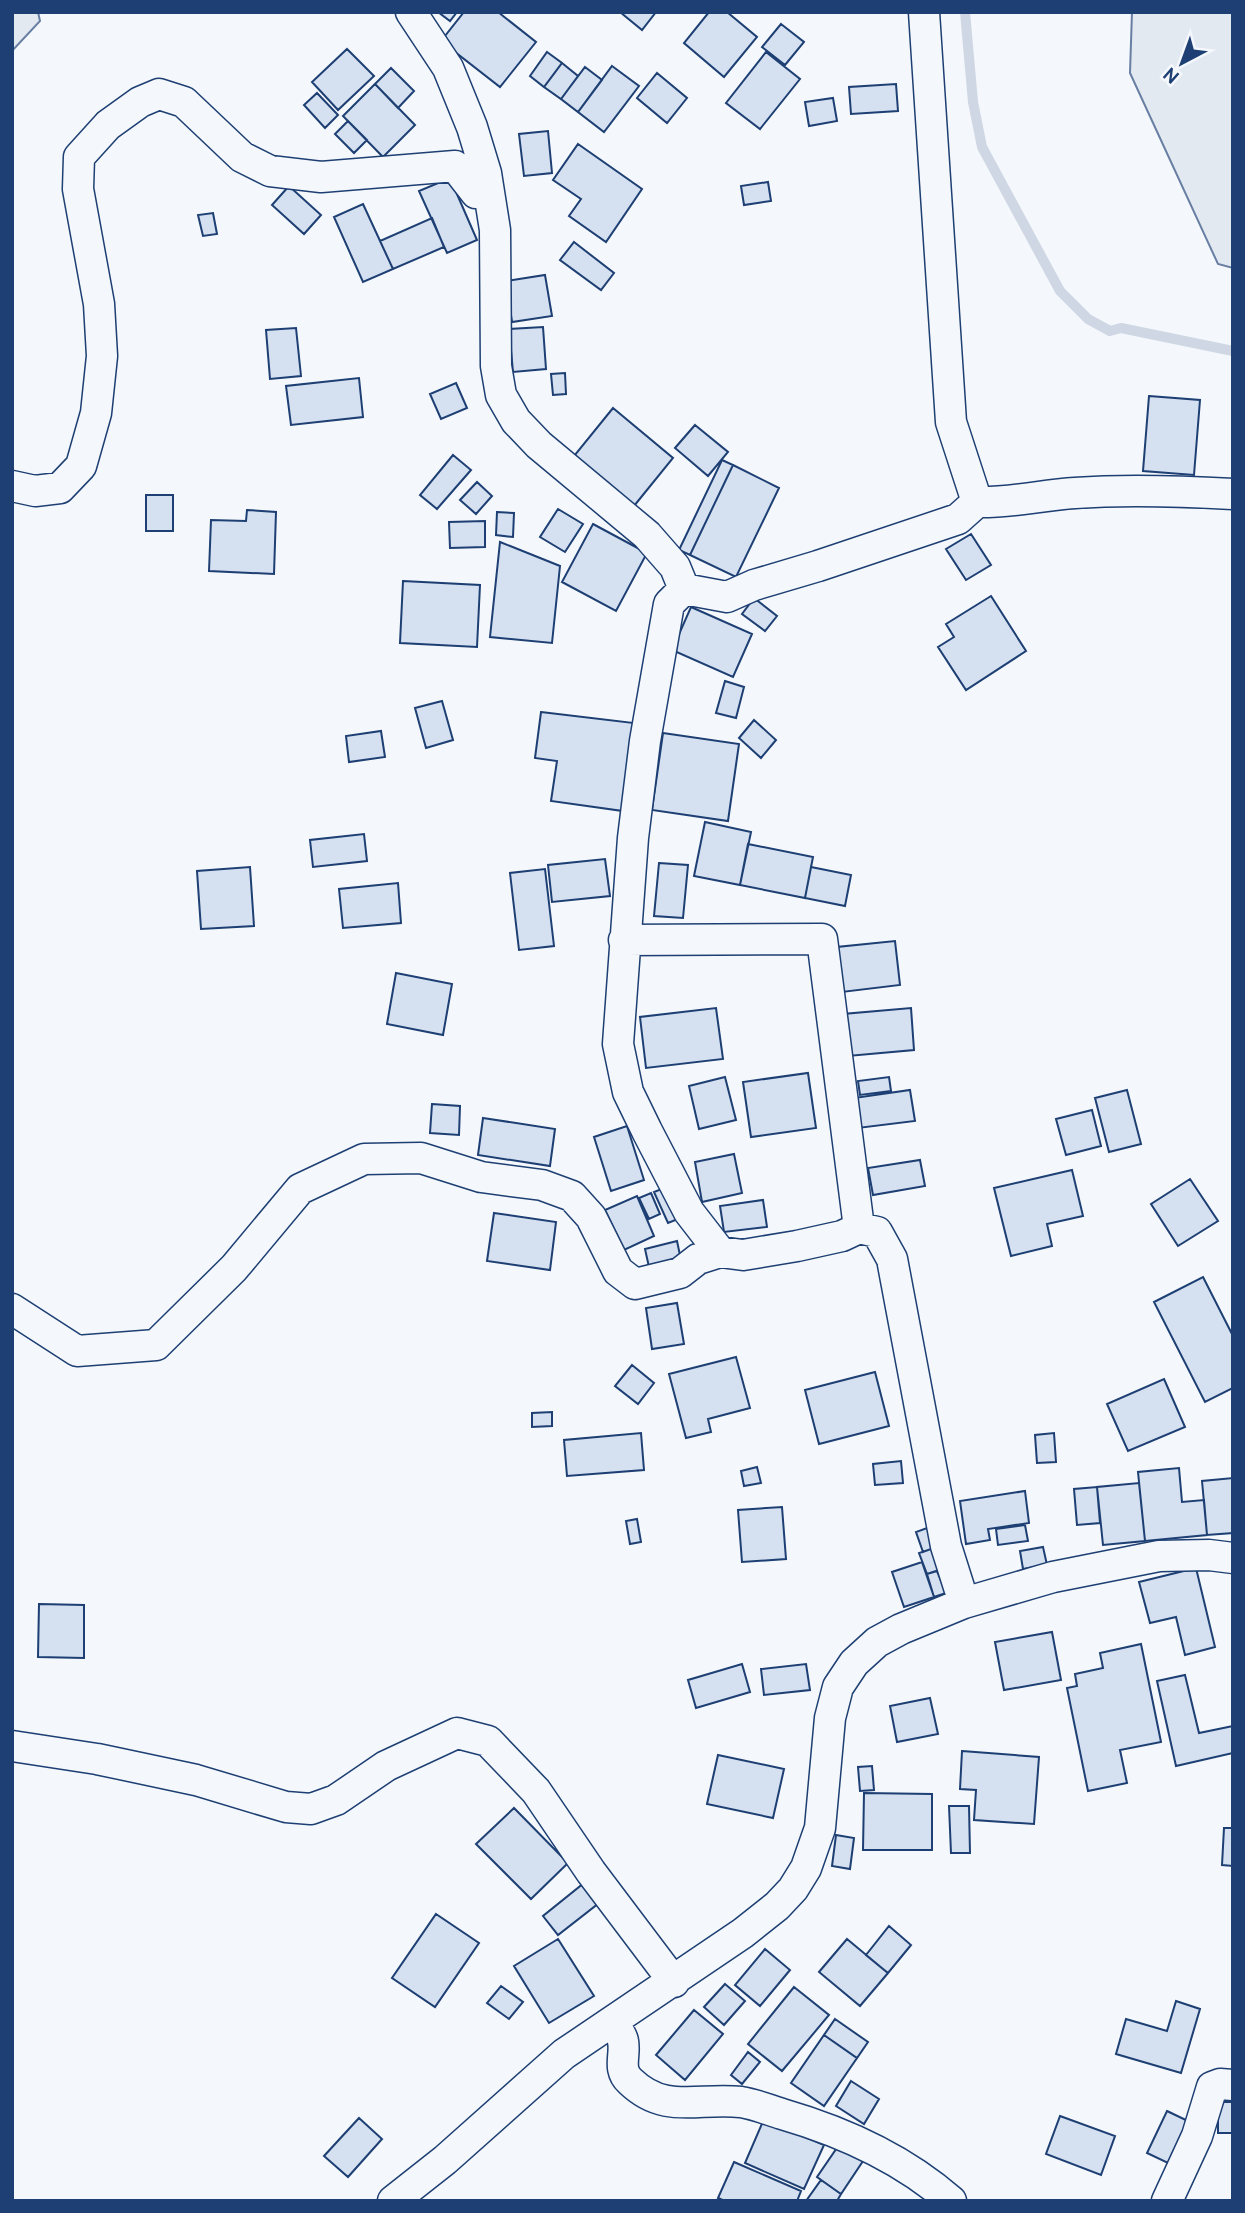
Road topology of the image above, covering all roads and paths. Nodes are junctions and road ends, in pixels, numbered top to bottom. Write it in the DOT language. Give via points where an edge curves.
graph roads {
  1 [pos="411,12"];
  2 [pos="924,12"];
  3 [pos="489,192"];
  4 [pos="12,486"];
  5 [pos="1233,494"];
  6 [pos="977,502"];
  7 [pos="684,589"];
  8 [pos="624,940"];
  9 [pos="859,1227"];
  10 [pos="720,1252"];
  11 [pos="12,1309"];
  12 [pos="1233,1558"];
  13 [pos="964,1603"];
  14 [pos="12,1746"];
  15 [pos="674,1982"];
  16 [pos="613,2022"];
  17 [pos="1233,2085"];
  18 [pos="393,2201"];
  19 [pos="951,2201"];
  20 [pos="1167,2201"];
  1 -- 3 [label="street" via="448,68 472,127"];
  2 -- 6 [label="street" via="951,422"];
  3 -- 4 [label="street" via="477,193 455,166 321,177 270,171 242,157 184,102 159,94 140,102 107,125 79,157 78,189 99,304 102,356 96,414 81,466 60,488 35,491"];
  3 -- 7 [label="street" via="495,230 496,366 501,395 516,421 539,445 647,536 675,567"];
  5 -- 6 [label="street" via="1074,493"];
  6 -- 7 [label="street" via="958,519 726,597"];
  7 -- 8 [label="street" via="669,604 645,741"];
  8 -- 9 [label="street" via="822,939"];
  8 -- 10 [label="street" via="618,1044 628,1092 689,1212"];
  9 -- 10 [label="street" via="842,1236 797,1246 743,1255"];
  9 -- 13 [label="street" via="877,1232 892,1259 946,1546"];
  10 -- 11 [label="street" via="698,1259 680,1273 635,1284 618,1271 591,1217 572,1196 542,1185 481,1177 421,1158 364,1158 300,1189 234,1268 156,1345 76,1351"];
  12 -- 13 [label="street" via="1158,1556 1053,1577"];
  13 -- 15 [label="street" via="877,1642 854,1663 838,1687 830,1718 820,1828 806,1868 777,1906"];
  14 -- 15 [label="street" via="97,1759 196,1780 286,1807 311,1809 336,1800 386,1766 457,1733 488,1741 536,1791"];
  15 -- 16 [label="street"];
  16 -- 18 [label="street" via="564,2054"];
  16 -- 19 [label="street" via="623,2041 626,2078 645,2095 663,2102 741,2102 820,2125 878,2150"];
  17 -- 20 [label="street" via="1212,2087 1197,2136"];
}
